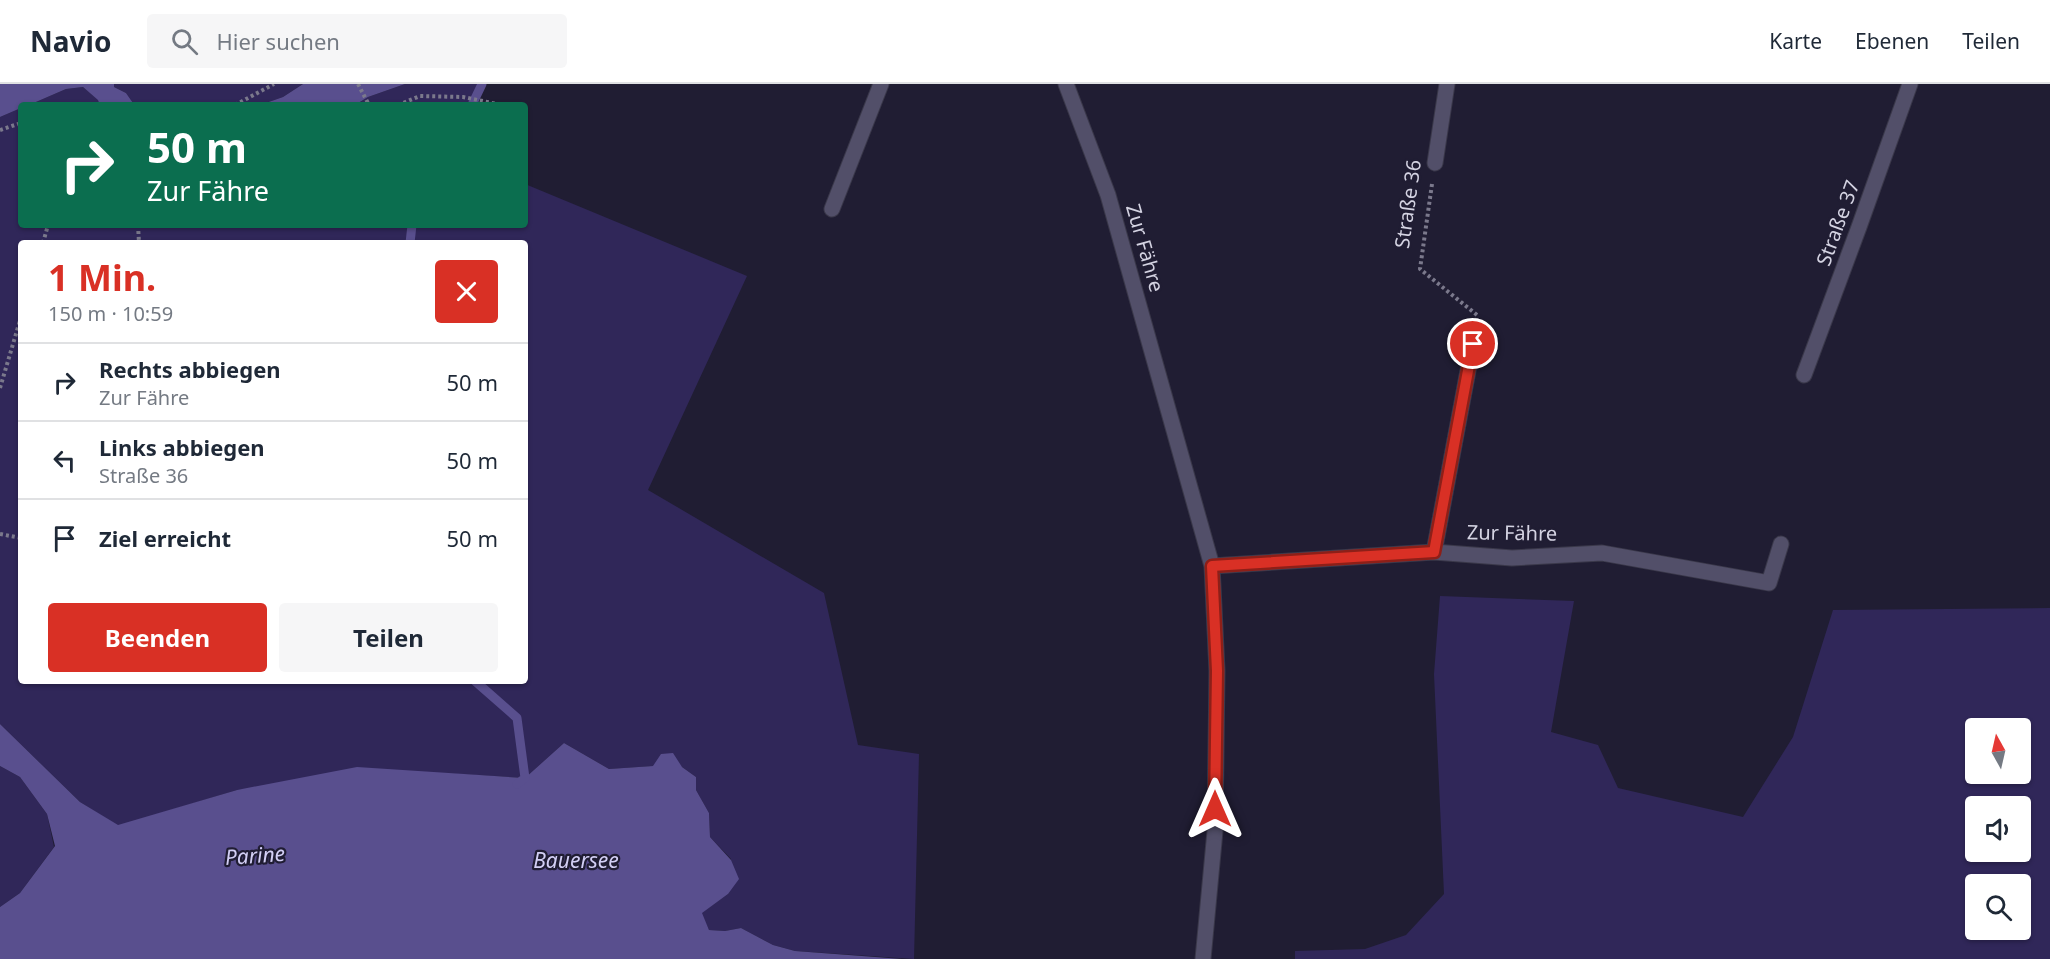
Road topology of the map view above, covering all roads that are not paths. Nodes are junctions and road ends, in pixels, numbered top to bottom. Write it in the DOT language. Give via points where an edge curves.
graph roads {
  1 [pos="881,84"];
  2 [pos="1066,84"];
  3 [pos="1447,84"];
  4 [pos="1910,84"];
  5 [pos="1435,163"];
  6 [pos="832,209"];
  7 [pos="1473,344"];
  8 [pos="1804,375"];
  9 [pos="1781,544"];
  10 [pos="1434,552"];
  11 [pos="1212,566"];
  12 [pos="1203,959"];
  1 -- 6 [label="street"];
  2 -- 11 [label="street, Zur Fähre" via="1108,195"];
  3 -- 5 [label="street, Straße 36"];
  4 -- 8 [label="street, Straße 37"];
  7 -- 10 [label="street"];
  9 -- 10 [label="street, Zur Fähre" via="1769,583 1602,553 1512,558"];
  10 -- 11 [label="street, Zur Fähre"];
  11 -- 12 [label="street, Zur Fähre" via="1217,671 1215,831"];
}
